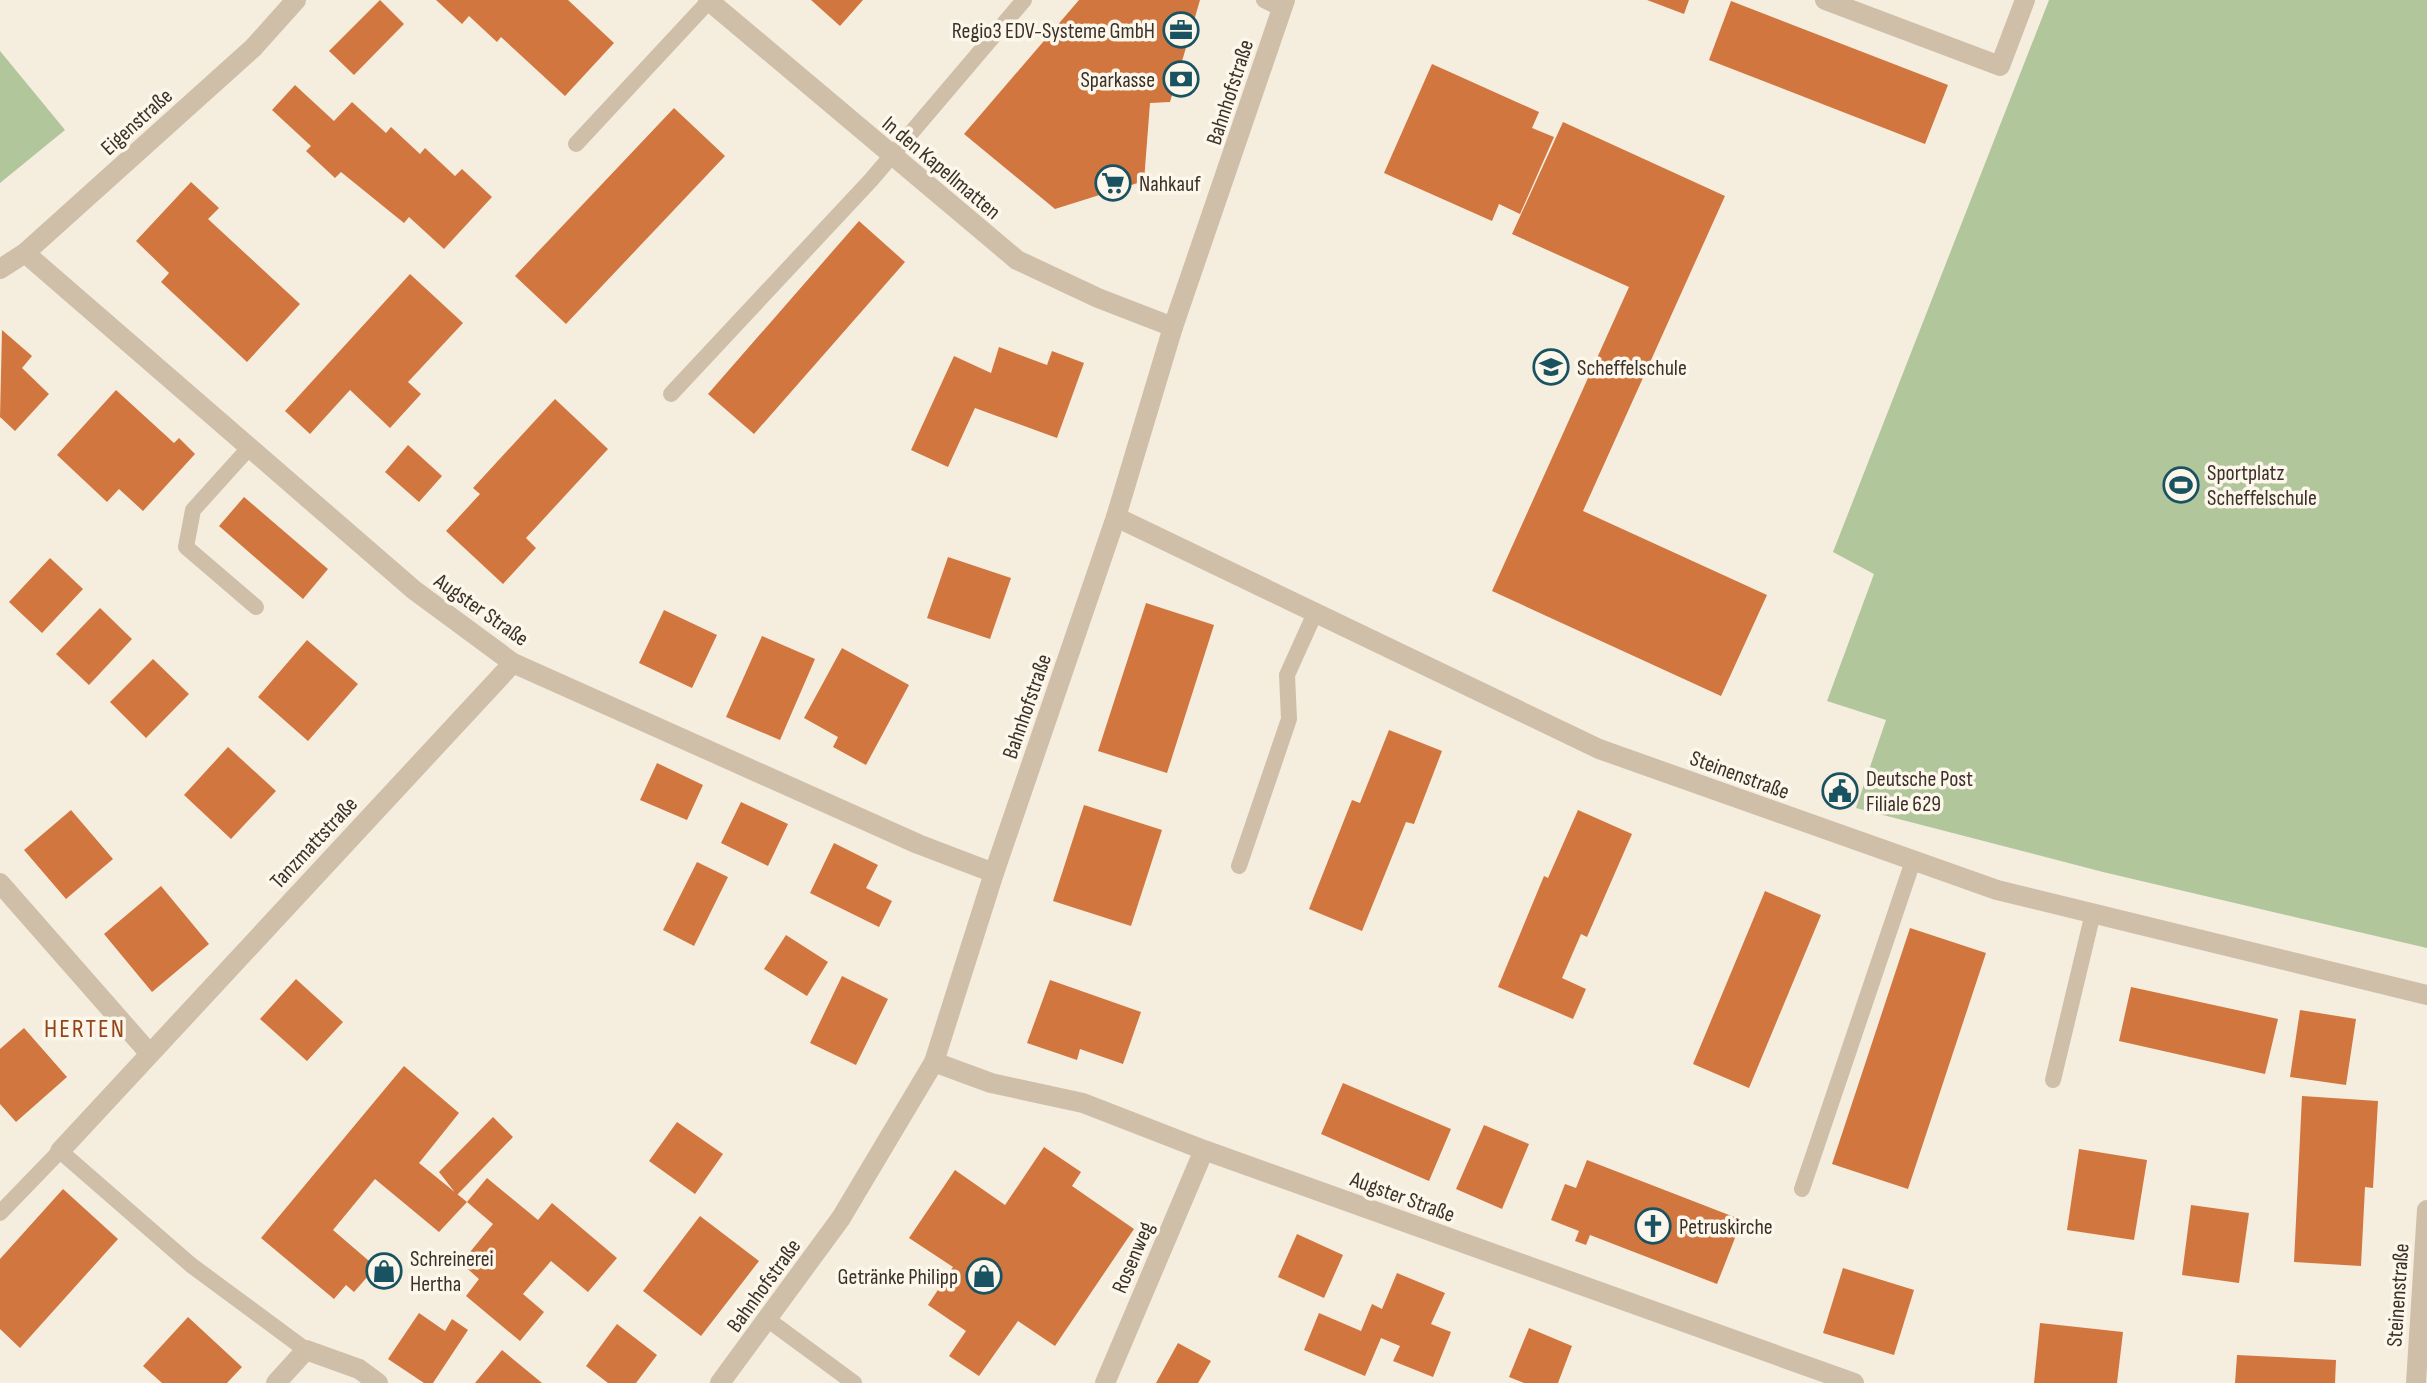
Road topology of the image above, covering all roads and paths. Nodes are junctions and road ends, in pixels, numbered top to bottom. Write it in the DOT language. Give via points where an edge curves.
graph roads {
  1 [pos="296,0"];
  2 [pos="709,0"];
  3 [pos="1024,0"];
  4 [pos="1825,0"];
  5 [pos="2025,0"];
  6 [pos="1277,3"];
  7 [pos="576,144"];
  8 [pos="890,156"];
  9 [pos="25,253"];
  10 [pos="0,269"];
  11 [pos="1173,327"];
  12 [pos="671,394"];
  13 [pos="249,448"];
  14 [pos="1116,517"];
  15 [pos="256,607"];
  16 [pos="1315,613"];
  17 [pos="513,663"];
  18 [pos="1913,861"];
  19 [pos="1239,866"];
  20 [pos="994,873"];
  21 [pos="0,883"];
  22 [pos="2093,913"];
  23 [pos="2427,995"];
  24 [pos="150,1054"];
  25 [pos="934,1062"];
  26 [pos="2053,1080"];
  27 [pos="1204,1150"];
  28 [pos="60,1151"];
  29 [pos="1802,1189"];
  30 [pos="2427,1210"];
  31 [pos="0,1213"];
  32 [pos="767,1319"];
  33 [pos="306,1350"];
  34 [pos="276,1383"];
  35 [pos="378,1383"];
  36 [pos="720,1383"];
  37 [pos="854,1383"];
  38 [pos="1105,1383"];
  39 [pos="1854,1383"];
  40 [pos="2416,1383"];
  1 -- 9 [label="street, Eigenstraße" via="253,48"];
  2 -- 7 [label="lane"];
  2 -- 8 [label="street, In den Kapellmatten"];
  3 -- 8 [label="lane"];
  4 -- 5 [label="street" via="2000,66"];
  6 -- 11 [label="street, Bahnhofstraße"];
  8 -- 11 [label="street, In den Kapellmatten" via="1017,260"];
  8 -- 12 [label="lane"];
  9 -- 10 [label="street, Eigenstraße"];
  9 -- 13 [label="street, Augster Straße"];
  11 -- 14 [label="street, Bahnhofstraße"];
  13 -- 15 [label="lane" via="193,510 186,547"];
  13 -- 17 [label="street, Augster Straße" via="414,590"];
  14 -- 16 [label="street, Steinenstraße"];
  14 -- 20 [label="street, Bahnhofstraße"];
  16 -- 18 [label="street, Steinenstraße" via="1599,749"];
  16 -- 19 [label="lane" via="1287,675 1289,719"];
  17 -- 20 [label="street, Augster Straße"];
  17 -- 24 [label="street, Tanzmattstraße"];
  18 -- 22 [label="street, Steinenstraße" via="1997,890"];
  18 -- 29 [label="lane"];
  20 -- 25 [label="street, Bahnhofstraße"];
  21 -- 24 [label="street"];
  22 -- 23 [label="street, Steinenstraße"];
  22 -- 26 [label="lane"];
  24 -- 28 [label="street, Tanzmattstraße"];
  25 -- 27 [label="street, Augster Straße" via="991,1083 1083,1103"];
  25 -- 32 [label="street, Bahnhofstraße" via="841,1218"];
  27 -- 38 [label="street, Rosenweg"];
  27 -- 39 [label="street, Augster Straße"];
  28 -- 31 [label="lane"];
  28 -- 33 [label="lane" via="191,1265"];
  30 -- 40 [label="street, Steinenstraße"];
  32 -- 36 [label="street, Bahnhofstraße"];
  32 -- 37 [label="lane"];
  33 -- 34 [label="street"];
  33 -- 35 [label="street" via="359,1369"];
}
